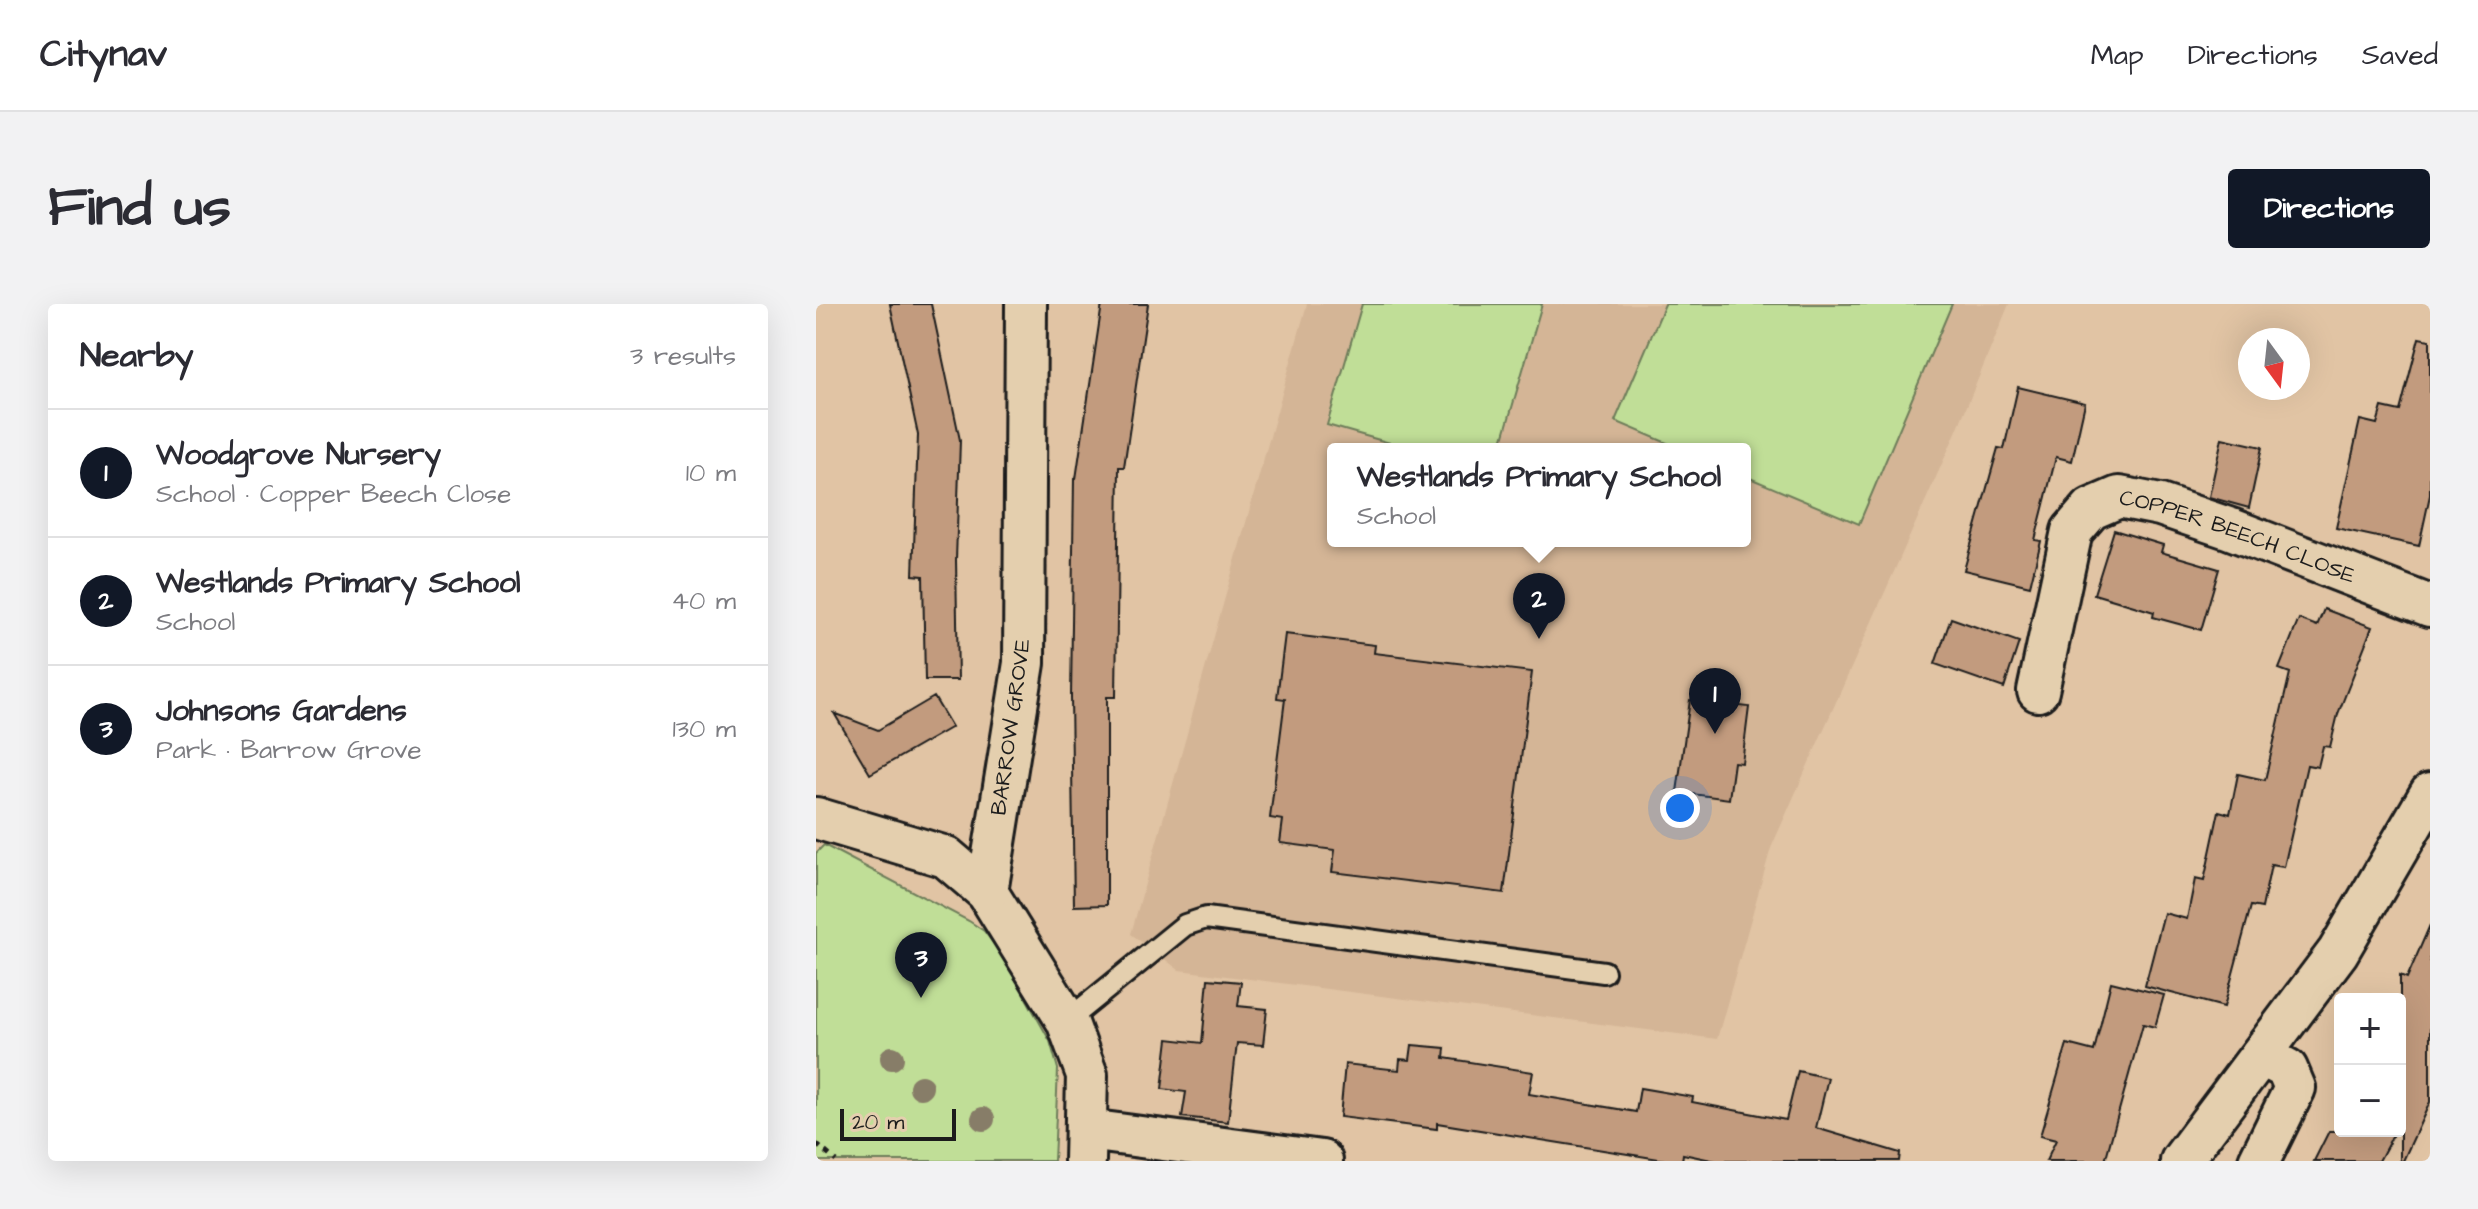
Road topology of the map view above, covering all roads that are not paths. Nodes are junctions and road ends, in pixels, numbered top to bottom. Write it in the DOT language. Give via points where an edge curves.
graph roads {
  1 [pos="1026,304"];
  2 [pos="2430,606"];
  3 [pos="2038,691"];
  4 [pos="2430,794"];
  5 [pos="816,818"];
  6 [pos="987,892"];
  7 [pos="1604,972"];
  8 [pos="1067,1021"];
  9 [pos="2261,1055"];
  10 [pos="1086,1146"];
  11 [pos="1322,1161"];
  12 [pos="2181,1161"];
  13 [pos="2259,1161"];
  1 -- 6 [label="street, BARROW GROVE" via="1024,663"];
  2 -- 3 [label="street, COPPER BEECH CLOSE" via="2231,529 2119,497 2091,509 2072,531"];
  4 -- 9 [label="street" via="2338,952"];
  5 -- 6 [label="street" via="946,857"];
  6 -- 8 [label="street"];
  7 -- 8 [label="lane" via="1206,918 1185,925"];
  8 -- 10 [label="street" via="1087,1075"];
  9 -- 12 [label="street"];
  9 -- 13 [label="street" via="2287,1069 2295,1088"];
  10 -- 11 [label="street"];
}
